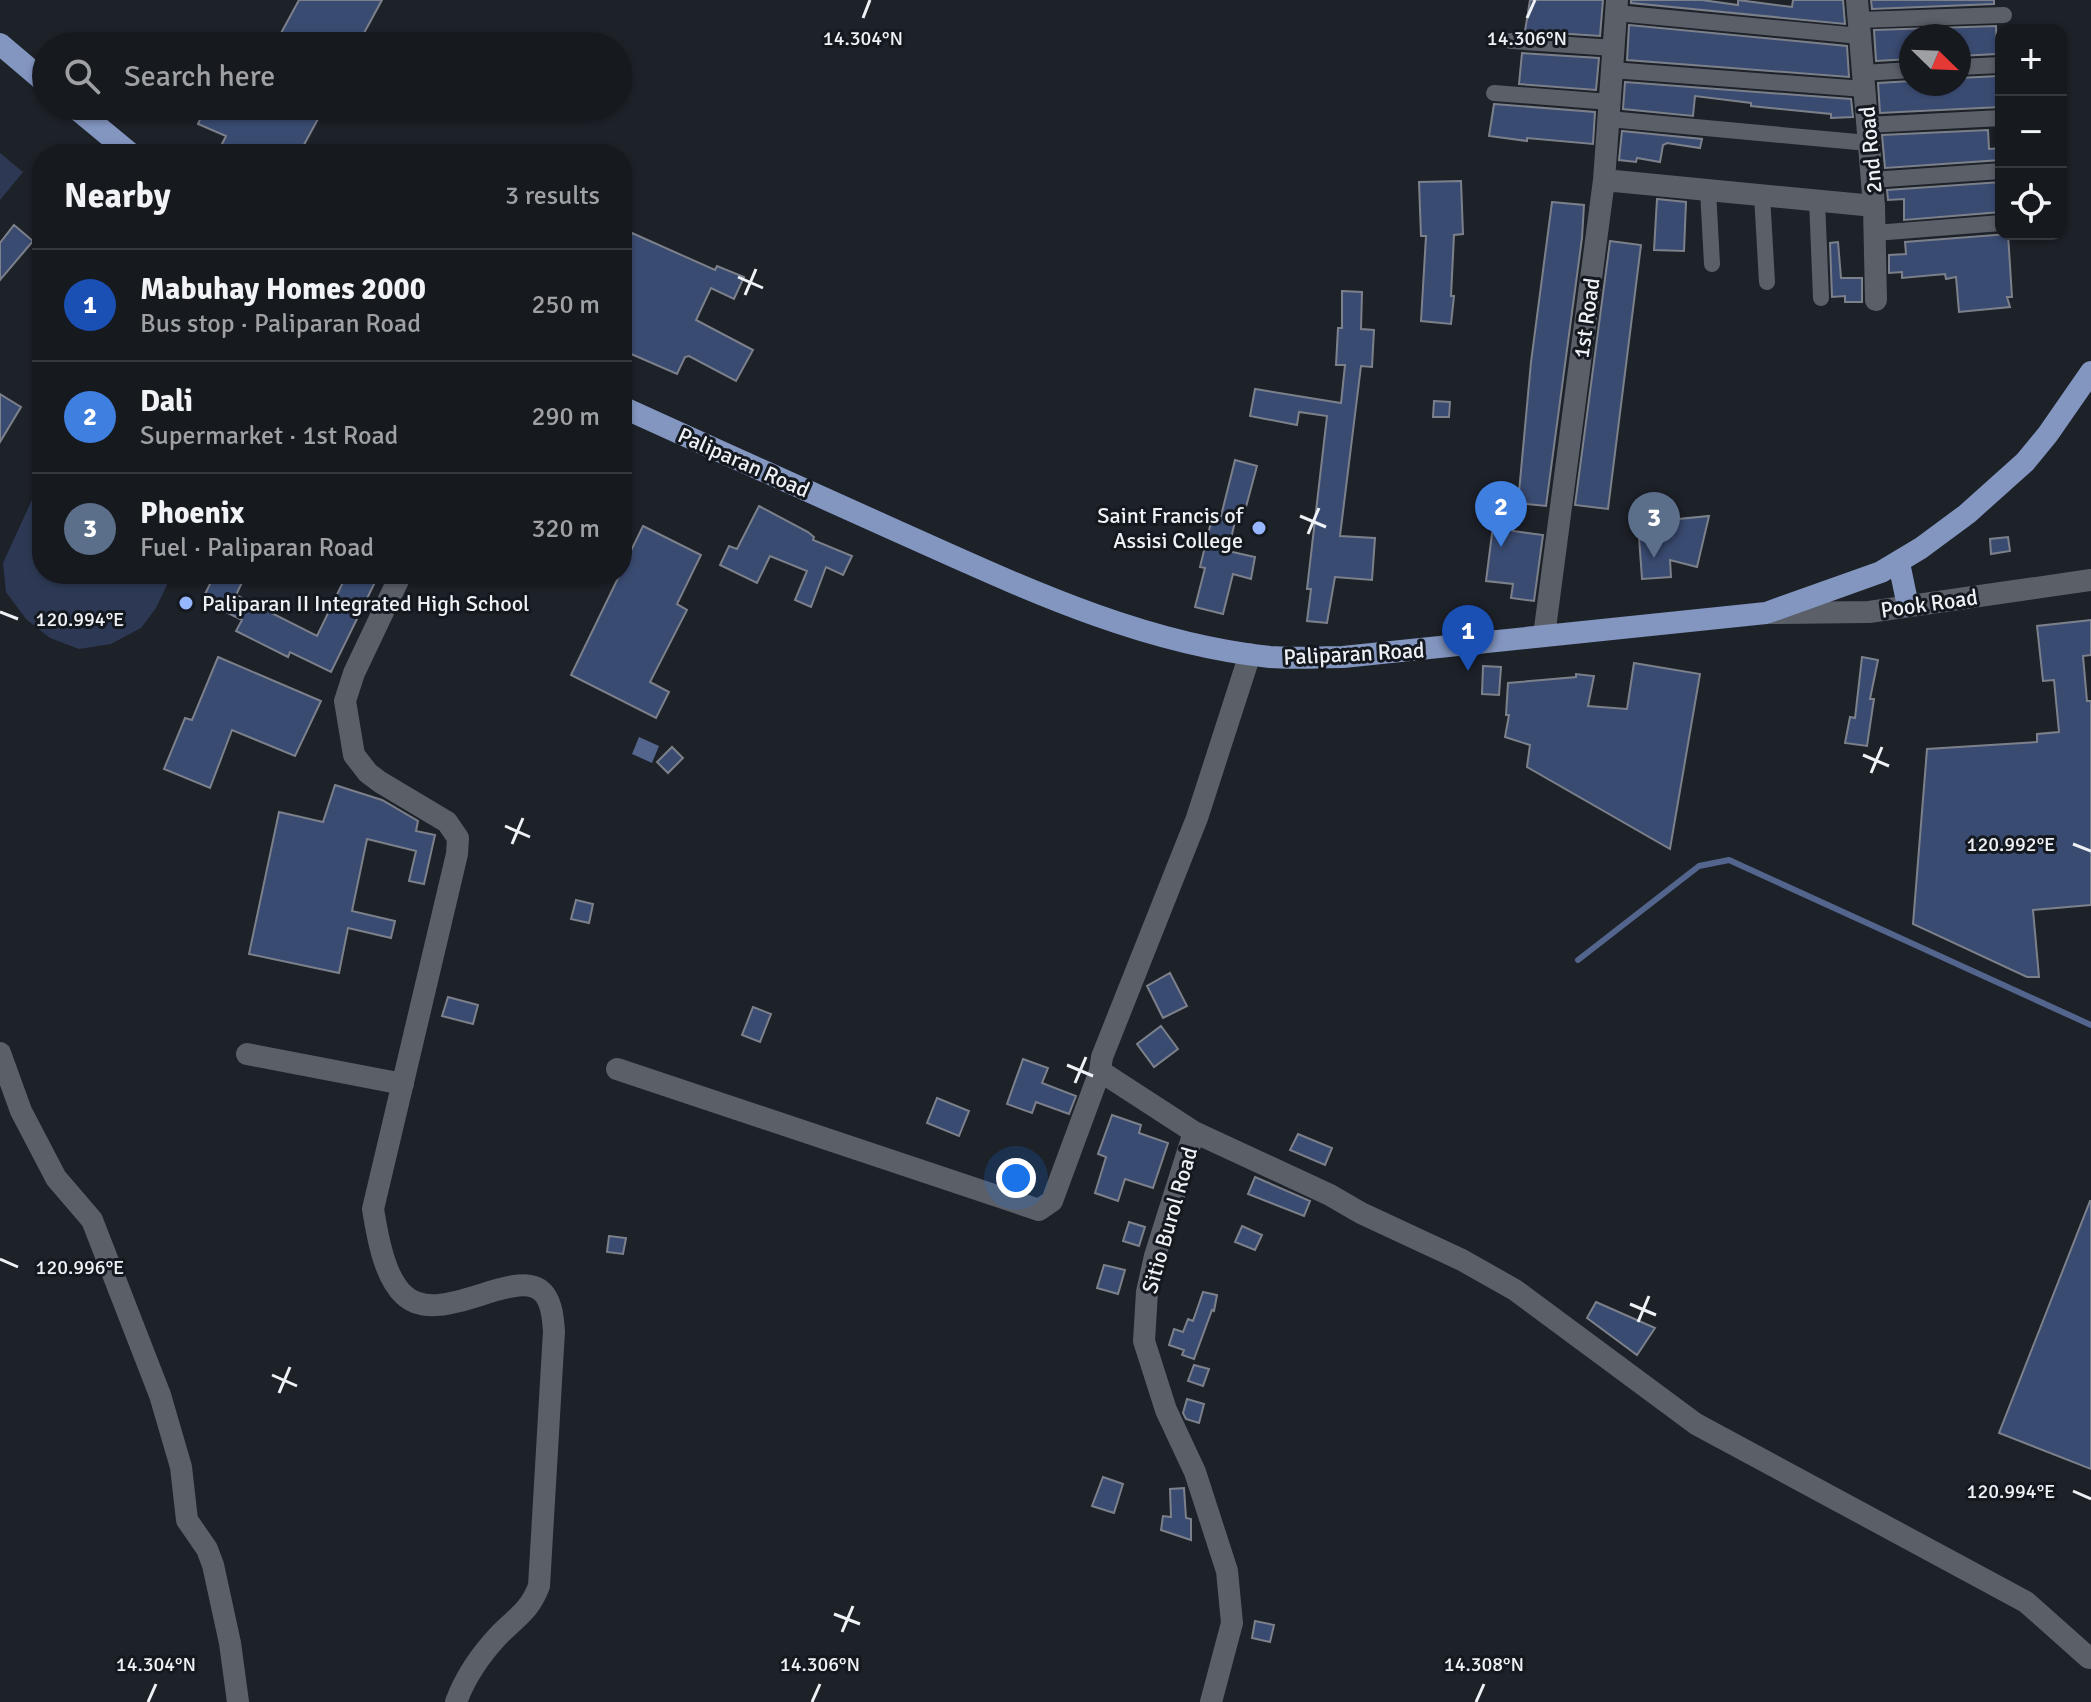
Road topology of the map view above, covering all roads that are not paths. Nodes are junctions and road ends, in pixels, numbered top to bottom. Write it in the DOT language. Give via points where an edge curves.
graph roads {
  1 [pos="1617,6"];
  2 [pos="2004,15"];
  3 [pos="1859,19"];
  4 [pos="1511,41"];
  5 [pos="0,44"];
  6 [pos="1613,59"];
  7 [pos="1995,65"];
  8 [pos="1971,66"];
  9 [pos="32,71"];
  10 [pos="1899,73"];
  11 [pos="1864,81"];
  12 [pos="1494,93"];
  13 [pos="1609,110"];
  14 [pos="1995,119"];
  15 [pos="90,120"];
  16 [pos="1868,134"];
  17 [pos="119,144"];
  18 [pos="1995,171"];
  19 [pos="1604,180"];
  20 [pos="1871,180"];
  21 [pos="1708,190"];
  22 [pos="1762,195"];
  23 [pos="1817,200"];
  24 [pos="1874,206"];
  25 [pos="1995,223"];
  26 [pos="1875,233"];
  27 [pos="1712,264"];
  28 [pos="1767,282"];
  29 [pos="1821,298"];
  30 [pos="1876,300"];
  31 [pos="2091,372"];
  32 [pos="632,411"];
  33 [pos="1899,563"];
  34 [pos="2091,580"];
  35 [pos="396,584"];
  36 [pos="1908,606"];
  37 [pos="1766,613"];
  38 [pos="1544,636"];
  39 [pos="1250,654"];
  40 [pos="0,1053"];
  41 [pos="247,1054"];
  42 [pos="617,1069"];
  43 [pos="1100,1071"];
  44 [pos="403,1084"];
  45 [pos="1194,1132"];
  46 [pos="2091,1656"];
  47 [pos="238,1702"];
  48 [pos="456,1702"];
  49 [pos="1211,1702"];
  1 -- 3 [label="street"];
  1 -- 6 [label="street, 1st Road"];
  2 -- 3 [label="street"];
  3 -- 11 [label="street, 2nd Road"];
  4 -- 6 [label="street"];
  5 -- 9 [label="main road"];
  6 -- 11 [label="street"];
  6 -- 13 [label="street, 1st Road"];
  7 -- 8 [label="street"];
  10 -- 11 [label="street"];
  11 -- 16 [label="street, 2nd Road"];
  12 -- 13 [label="street"];
  13 -- 16 [label="street"];
  13 -- 19 [label="street, 1st Road"];
  14 -- 16 [label="street"];
  15 -- 17 [label="main road"];
  16 -- 20 [label="street, 2nd Road"];
  18 -- 20 [label="street"];
  19 -- 21 [label="street"];
  19 -- 38 [label="street, 1st Road"];
  20 -- 24 [label="street, 2nd Road"];
  21 -- 22 [label="street"];
  21 -- 27 [label="street"];
  22 -- 23 [label="street"];
  22 -- 28 [label="street"];
  23 -- 24 [label="street"];
  23 -- 29 [label="street"];
  24 -- 26 [label="street, 2nd Road"];
  25 -- 26 [label="street"];
  26 -- 30 [label="street, 2nd Road"];
  31 -- 33 [label="main road, Paliparan Road" via="2025,462 1967,514"];
  32 -- 39 [label="main road, Paliparan Road" via="1032,591 1111,621"];
  33 -- 36 [label="main road"];
  33 -- 37 [label="main road, Paliparan Road"];
  34 -- 36 [label="street, Pook Road"];
  35 -- 44 [label="street" via="345,701 354,755 368,773 447,822 458,838"];
  36 -- 37 [label="street, Pook Road" via="1869,612"];
  37 -- 38 [label="main road, Paliparan Road"];
  38 -- 39 [label="main road, Paliparan Road" via="1357,657"];
  39 -- 43 [label="street" via="1197,818"];
  40 -- 47 [label="street" via="21,1111 56,1178 92,1220 160,1395 181,1467 187,1520 213,1565"];
  41 -- 44 [label="street"];
  42 -- 43 [label="street" via="1039,1210 1052,1201"];
  43 -- 45 [label="street, Sitio Burol Road"];
  44 -- 48 [label="street" via="373,1209 379,1246 399,1290 424,1305 458,1303 521,1284 545,1295 554,1331 539,1586 532,1603 467,1674"];
  45 -- 46 [label="street" via="1515,1290 1696,1424 2026,1602"];
  45 -- 49 [label="street, Sitio Burol Road" via="1155,1256 1144,1341 1227,1571 1232,1623"];
}
